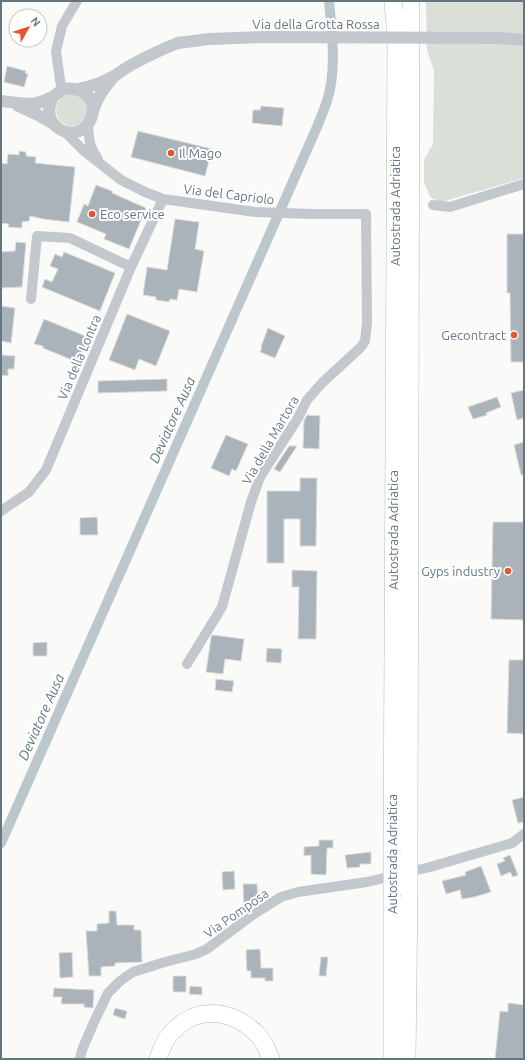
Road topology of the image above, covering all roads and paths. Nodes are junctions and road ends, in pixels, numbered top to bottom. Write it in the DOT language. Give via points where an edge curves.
graph roads {
  1 [pos="77,1"];
  2 [pos="393,1"];
  3 [pos="411,1"];
  4 [pos="524,40"];
  5 [pos="116,75"];
  6 [pos="78,90"];
  7 [pos="58,93"];
  8 [pos="6,102"];
  9 [pos="93,111"];
  10 [pos="52,123"];
  11 [pos="88,124"];
  12 [pos="64,131"];
  13 [pos="100,163"];
  14 [pos="524,184"];
  15 [pos="163,199"];
  16 [pos="433,205"];
  17 [pos="366,214"];
  18 [pos="131,267"];
  19 [pos="31,299"];
  20 [pos="1,511"];
  21 [pos="187,664"];
  22 [pos="524,834"];
  23 [pos="244,1023"];
  24 [pos="80,1059"];
  25 [pos="158,1059"];
  26 [pos="262,1059"];
  27 [pos="272,1059"];
  28 [pos="392,1059"];
  29 [pos="407,1059"];
  1 -- 7 [label="street" via="62,26 56,51"];
  2 -- 28 [label="highway, Autostrada Adriatica, bridge" via="396,45"];
  3 -- 29 [label="highway, Autostrada Adriatica, bridge"];
  4 -- 5 [label="street, Via della Grotta Rossa, bridge" via="264,37 209,39 178,43 142,59"];
  5 -- 6 [label="street, Via della Grotta Rossa"];
  5 -- 9 [label="street, Via della Grotta Rossa" via="104,89"];
  6 -- 7 [label="street" via="72,88"];
  6 -- 9 [label="street" via="89,98"];
  7 -- 8 [label="street" via="35,103"];
  7 -- 10 [label="street" via="50,103"];
  8 -- 10 [label="street"];
  9 -- 11 [label="street"];
  10 -- 12 [label="street"];
  11 -- 12 [label="street" via="77,132"];
  11 -- 13 [label="street, Via del Capriolo" via="89,142"];
  12 -- 13 [label="street, Via del Capriolo"];
  13 -- 15 [label="street, Via del Capriolo" via="121,180"];
  14 -- 16 [label="street" via="450,207"];
  15 -- 17 [label="street, Via del Capriolo" via="253,212"];
  15 -- 18 [label="street, Via della Lontra"];
  17 -- 21 [label="street, Via della Martora" via="367,323 364,341 361,347 307,400 260,477 250,502 222,607"];
  18 -- 19 [label="street" via="70,238 37,236"];
  18 -- 20 [label="street, Via della Lontra" via="46,470 29,492"];
  22 -- 24 [label="street, Via Pomposa" via="512,843 430,867 367,882 298,892 282,897 251,916 207,949 133,972 108,993"];
  23 -- 25 [label="highway" via="224,1015 206,1014 187,1020 173,1031"];
  23 -- 26 [label="highway" via="258,1046"];
  23 -- 27 [label="highway" via="259,1036"];
}
